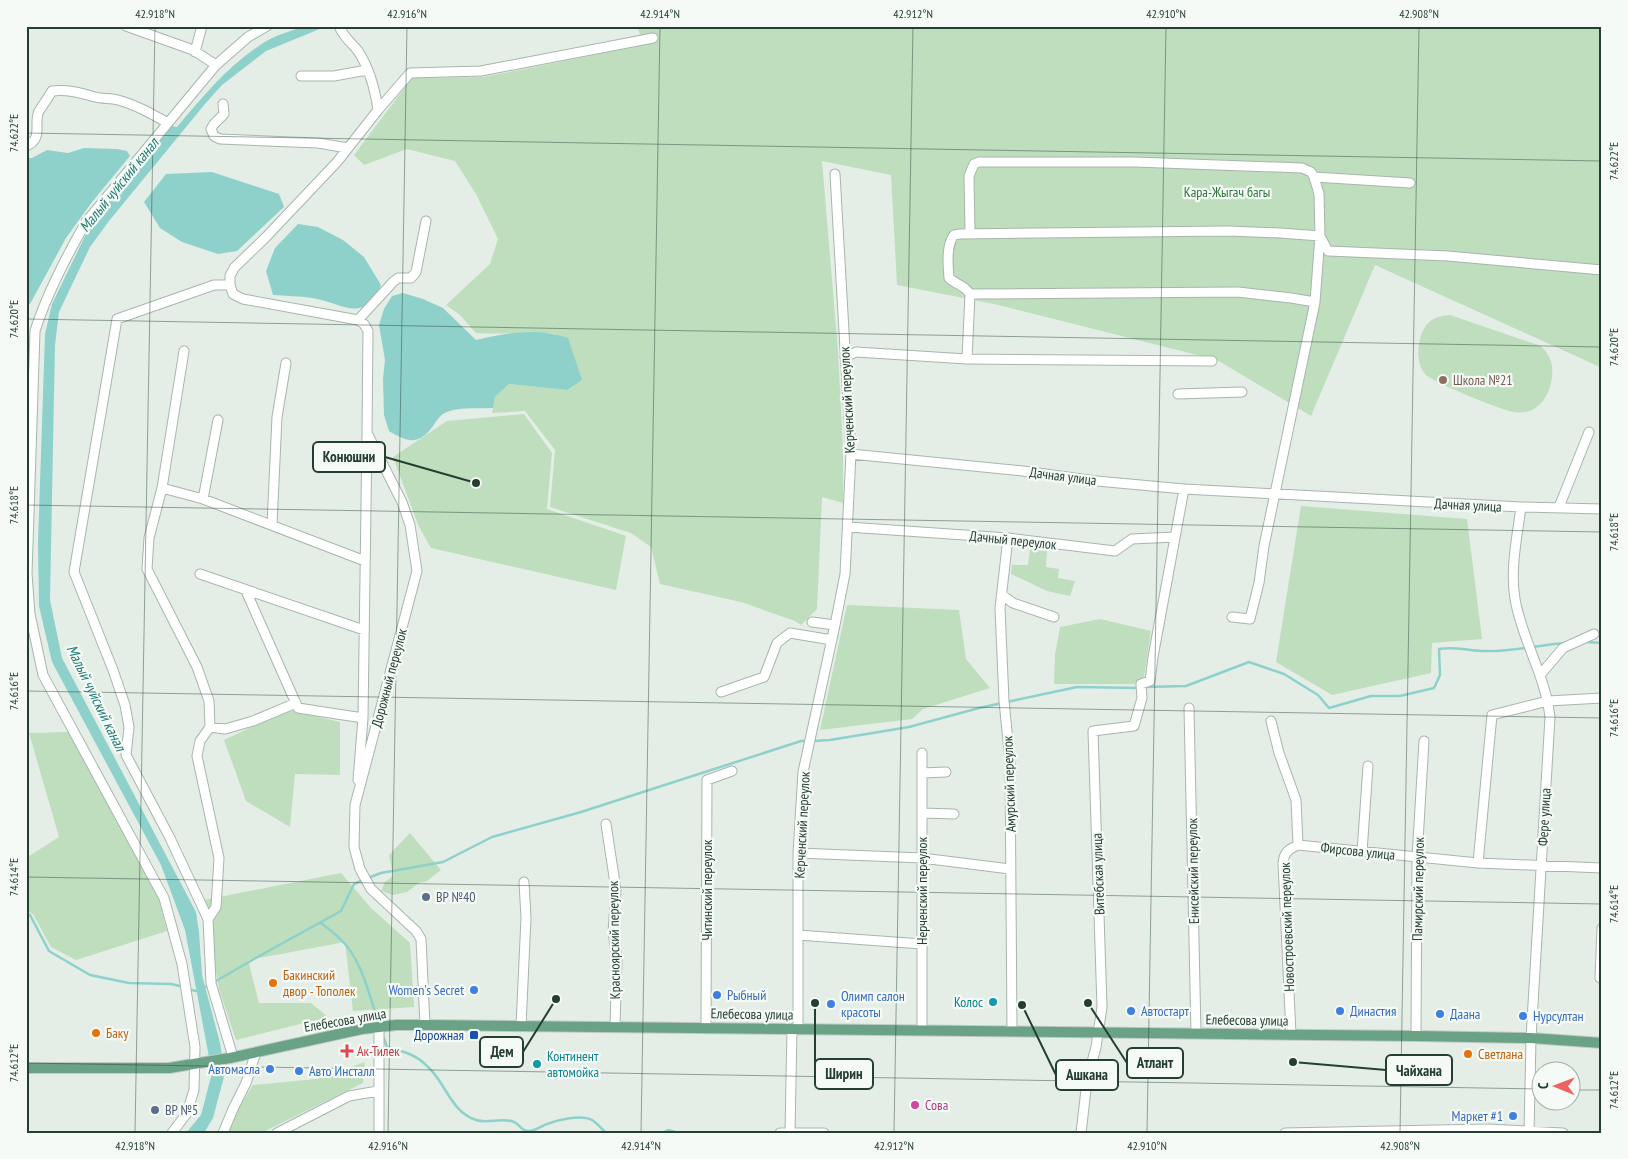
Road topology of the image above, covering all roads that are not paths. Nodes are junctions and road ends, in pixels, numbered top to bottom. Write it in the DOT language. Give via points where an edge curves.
graph roads {
  1 [pos="126,26"];
  2 [pos="202,26"];
  3 [pos="267,26"];
  4 [pos="137,28"];
  5 [pos="340,28"];
  6 [pos="653,38"];
  7 [pos="195,52"];
  8 [pos="216,65"];
  9 [pos="367,70"];
  10 [pos="301,76"];
  11 [pos="222,104"];
  12 [pos="378,110"];
  13 [pos="168,123"];
  14 [pos="26,146"];
  15 [pos="348,148"];
  16 [pos="835,174"];
  17 [pos="1314,177"];
  18 [pos="1410,182"];
  19 [pos="426,221"];
  20 [pos="970,233"];
  21 [pos="1320,236"];
  22 [pos="1602,270"];
  23 [pos="230,285"];
  24 [pos="970,294"];
  25 [pos="1315,302"];
  26 [pos="358,320"];
  27 [pos="184,351"];
  28 [pos="845,357"];
  29 [pos="967,359"];
  30 [pos="1212,361"];
  31 [pos="286,363"];
  32 [pos="1242,392"];
  33 [pos="1178,394"];
  34 [pos="218,420"];
  35 [pos="1589,432"];
  36 [pos="368,433"];
  37 [pos="851,454"];
  38 [pos="162,488"];
  39 [pos="1184,489"];
  40 [pos="1275,495"];
  41 [pos="203,499"];
  42 [pos="1520,508"];
  43 [pos="1559,508"];
  44 [pos="1602,510"];
  45 [pos="272,525"];
  46 [pos="848,527"];
  47 [pos="1175,537"];
  48 [pos="1008,538"];
  49 [pos="365,561"];
  50 [pos="200,574"];
  51 [pos="246,590"];
  52 [pos="1002,595"];
  53 [pos="1054,617"];
  54 [pos="1232,617"];
  55 [pos="812,622"];
  56 [pos="835,625"];
  57 [pos="364,630"];
  58 [pos="1594,634"];
  59 [pos="832,640"];
  60 [pos="1541,674"];
  61 [pos="721,692"];
  62 [pos="1602,698"];
  63 [pos="1548,700"];
  64 [pos="296,703"];
  65 [pos="1189,708"];
  66 [pos="363,718"];
  67 [pos="1271,721"];
  68 [pos="210,727"];
  69 [pos="1424,742"];
  70 [pos="922,753"];
  71 [pos="1368,766"];
  72 [pos="732,771"];
  73 [pos="946,772"];
  74 [pos="922,773"];
  75 [pos="355,805"];
  76 [pos="922,813"];
  77 [pos="954,814"];
  78 [pos="606,824"];
  79 [pos="1298,845"];
  80 [pos="798,852"];
  81 [pos="1362,852"];
  82 [pos="922,858"];
  83 [pos="1417,858"];
  84 [pos="1478,862"];
  85 [pos="1542,866"];
  86 [pos="1602,868"];
  87 [pos="1010,869"];
  88 [pos="524,882"];
  89 [pos="208,919"];
  90 [pos="1602,928"];
  91 [pos="798,935"];
  92 [pos="922,944"];
  93 [pos="1600,978"];
  94 [pos="425,1025"];
  95 [pos="521,1026"];
  96 [pos="615,1026"];
  97 [pos="379,1027"];
  98 [pos="706,1028"];
  99 [pos="795,1029"];
  100 [pos="922,1030"];
  101 [pos="1012,1031"];
  102 [pos="1099,1032"];
  103 [pos="1196,1033"];
  104 [pos="1291,1034"];
  105 [pos="1416,1036"];
  106 [pos="1531,1038"];
  107 [pos="1602,1043"];
  108 [pos="256,1052"];
  109 [pos="231,1058"];
  110 [pos="197,1064"];
  111 [pos="26,1068"];
  112 [pos="378,1091"];
  113 [pos="790,1132"];
  114 [pos="1529,1132"];
  115 [pos="172,1133"];
  116 [pos="223,1133"];
  117 [pos="277,1133"];
  118 [pos="379,1133"];
  119 [pos="780,1133"];
  120 [pos="824,1133"];
  121 [pos="1081,1133"];
  122 [pos="1285,1133"];
  123 [pos="1563,1133"];
  1 -- 4 [label="street"];
  2 -- 7 [label="street"];
  3 -- 8 [label="street" via="248,37"];
  4 -- 7 [label="street"];
  5 -- 9 [label="street" via="358,51"];
  6 -- 12 [label="street" via="480,71 410,73"];
  7 -- 8 [label="street"];
  8 -- 13 [label="street"];
  9 -- 10 [label="street" via="334,76"];
  9 -- 12 [label="street" via="375,85"];
  11 -- 15 [label="street" via="224,114 211,129 214,136"];
  12 -- 15 [label="street"];
  13 -- 14 [label="street" via="143,108 117,99 58,90 52,91 38,112 38,133"];
  13 -- 110 [label="street" via="86,222 42,309 35,331 27,574 30,614 43,675 164,898 182,964"];
  15 -- 23 [label="street" via="234,268"];
  16 -- 28 [label="street, Керченский переулок"];
  17 -- 18 [label="street"];
  17 -- 20 [label="street" via="1302,168 1135,162 977,162 969,176"];
  17 -- 21 [label="street"];
  19 -- 26 [label="street" via="416,272 411,278 398,278 393,282"];
  20 -- 21 [label="street" via="1228,231"];
  20 -- 24 [label="street" via="952,236 948,263 950,280 966,287"];
  21 -- 22 [label="street" via="1328,252 1448,256"];
  21 -- 25 [label="street"];
  23 -- 26 [label="street" via="233,294 243,300"];
  23 -- 89 [label="street" via="214,286 118,319 74,572 125,705 129,727 126,755"];
  24 -- 25 [label="street" via="1238,292"];
  24 -- 29 [label="street"];
  25 -- 40 [label="street"];
  26 -- 36 [label="street, Дорожный переулок" via="368,331"];
  27 -- 38 [label="street"];
  28 -- 29 [label="street" via="856,352"];
  28 -- 37 [label="street, Керченский переулок"];
  29 -- 30 [label="street"];
  31 -- 45 [label="street" via="277,417"];
  32 -- 33 [label="street"];
  34 -- 41 [label="street"];
  35 -- 43 [label="street"];
  36 -- 49 [label="street"];
  36 -- 75 [label="street, Дорожный переулок" via="402,502 410,525 417,571"];
  37 -- 39 [label="street, Дачная улица"];
  37 -- 46 [label="street, Керченский переулок"];
  38 -- 41 [label="street"];
  38 -- 68 [label="street" via="149,538 147,569 197,667 209,701"];
  39 -- 40 [label="street, Дачная улица"];
  39 -- 47 [label="street"];
  40 -- 42 [label="street, Дачная улица"];
  40 -- 54 [label="street" via="1250,619"];
  41 -- 45 [label="street"];
  42 -- 43 [label="street, Дачная улица"];
  42 -- 60 [label="street, Фере улица" via="1514,568 1515,599"];
  43 -- 44 [label="street, Дачная улица"];
  45 -- 49 [label="street"];
  46 -- 48 [label="street, Дачный переулок"];
  46 -- 56 [label="street, Керченский переулок"];
  47 -- 48 [label="street, Дачный переулок" via="1132,539 1114,551"];
  47 -- 102 [label="street, Витебская улица" via="1150,681 1141,684 1142,698 1134,726 1093,731 1102,1007"];
  48 -- 52 [label="street, Амурский переулок"];
  49 -- 57 [label="street"];
  50 -- 51 [label="street"];
  51 -- 57 [label="street"];
  51 -- 64 [label="street"];
  52 -- 53 [label="street" via="1013,603"];
  52 -- 87 [label="street, Амурский переулок" via="1002,656 1010,761"];
  55 -- 56 [label="street"];
  56 -- 59 [label="street, Керченский переулок"];
  57 -- 66 [label="street"];
  58 -- 60 [label="street" via="1563,648"];
  59 -- 61 [label="street" via="790,632 777,643 764,677"];
  59 -- 80 [label="street, Керченский переулок" via="803,772"];
  60 -- 63 [label="street, Фере улица"];
  62 -- 63 [label="street"];
  63 -- 84 [label="street" via="1492,715"];
  63 -- 85 [label="street, Фере улица" via="1550,717"];
  64 -- 66 [label="street" via="298,708"];
  64 -- 68 [label="street" via="226,729"];
  65 -- 103 [label="street, Енисейский переулок"];
  66 -- 75 [label="street"];
  67 -- 79 [label="street" via="1296,800"];
  68 -- 89 [label="street" via="200,742 197,756 219,858 216,907"];
  69 -- 83 [label="street, Памирский переулок"];
  70 -- 74 [label="street, Нерченский переулок"];
  71 -- 81 [label="street"];
  72 -- 98 [label="street, Читинский переулок" via="707,780"];
  73 -- 74 [label="street"];
  74 -- 76 [label="street, Нерченский переулок"];
  75 -- 94 [label="street, Дорожный переулок" via="354,847 360,869 371,889 421,939"];
  76 -- 77 [label="street"];
  76 -- 82 [label="street, Нерченский переулок"];
  78 -- 96 [label="street, Красноярский переулок" via="616,890"];
  79 -- 81 [label="street, Фирсова улица"];
  79 -- 104 [label="street, Новостроевский переулок" via="1283,857"];
  80 -- 82 [label="street"];
  80 -- 91 [label="street, Керченский переулок"];
  81 -- 83 [label="street, Фирсова улица"];
  82 -- 87 [label="street"];
  82 -- 92 [label="street, Нерченский переулок"];
  83 -- 84 [label="street, Фирсова улица"];
  83 -- 105 [label="street, Памирский переулок"];
  84 -- 85 [label="street, Фирсова улица"];
  85 -- 86 [label="street, Фирсова улица"];
  85 -- 106 [label="street, Фере улица"];
  87 -- 101 [label="street, Амурский переулок"];
  88 -- 95 [label="street" via="526,918"];
  89 -- 109 [label="street" via="211,983"];
  90 -- 93 [label="street"];
  91 -- 92 [label="street"];
  91 -- 99 [label="street, Керченский переулок"];
  92 -- 100 [label="street, Нерченский переулок"];
  94 -- 95 [label="main road, Елебесова улица"];
  94 -- 97 [label="main road, Елебесова улица"];
  95 -- 96 [label="main road, Елебесова улица"];
  96 -- 98 [label="main road, Елебесова улица"];
  97 -- 108 [label="main road, Елебесова улица"];
  97 -- 112 [label="street"];
  98 -- 99 [label="main road, Елебесова улица"];
  99 -- 100 [label="main road, Елебесова улица"];
  99 -- 113 [label="street, Керченский переулок"];
  100 -- 101 [label="main road, Елебесова улица"];
  101 -- 102 [label="main road, Елебесова улица"];
  102 -- 103 [label="main road, Елебесова улица"];
  102 -- 121 [label="street, Витебская улица" via="1087,1081"];
  103 -- 104 [label="main road, Елебесова улица"];
  104 -- 105 [label="main road, Елебесова улица"];
  105 -- 106 [label="main road, Елебесова улица"];
  106 -- 107 [label="main road, Елебесова улица"];
  106 -- 114 [label="street, Фере улица"];
  108 -- 109 [label="main road, Елебесова улица"];
  108 -- 116 [label="street"];
  109 -- 110 [label="main road, Елебесова улица"];
  110 -- 111 [label="main road, Елебесова улица" via="169,1068"];
  110 -- 115 [label="street" via="187,1113"];
  112 -- 117 [label="street" via="350,1096"];
  112 -- 118 [label="street"];
  113 -- 119 [label="street"];
  113 -- 120 [label="street"];
  114 -- 122 [label="street" via="1488,1129"];
  114 -- 123 [label="street"];
}
